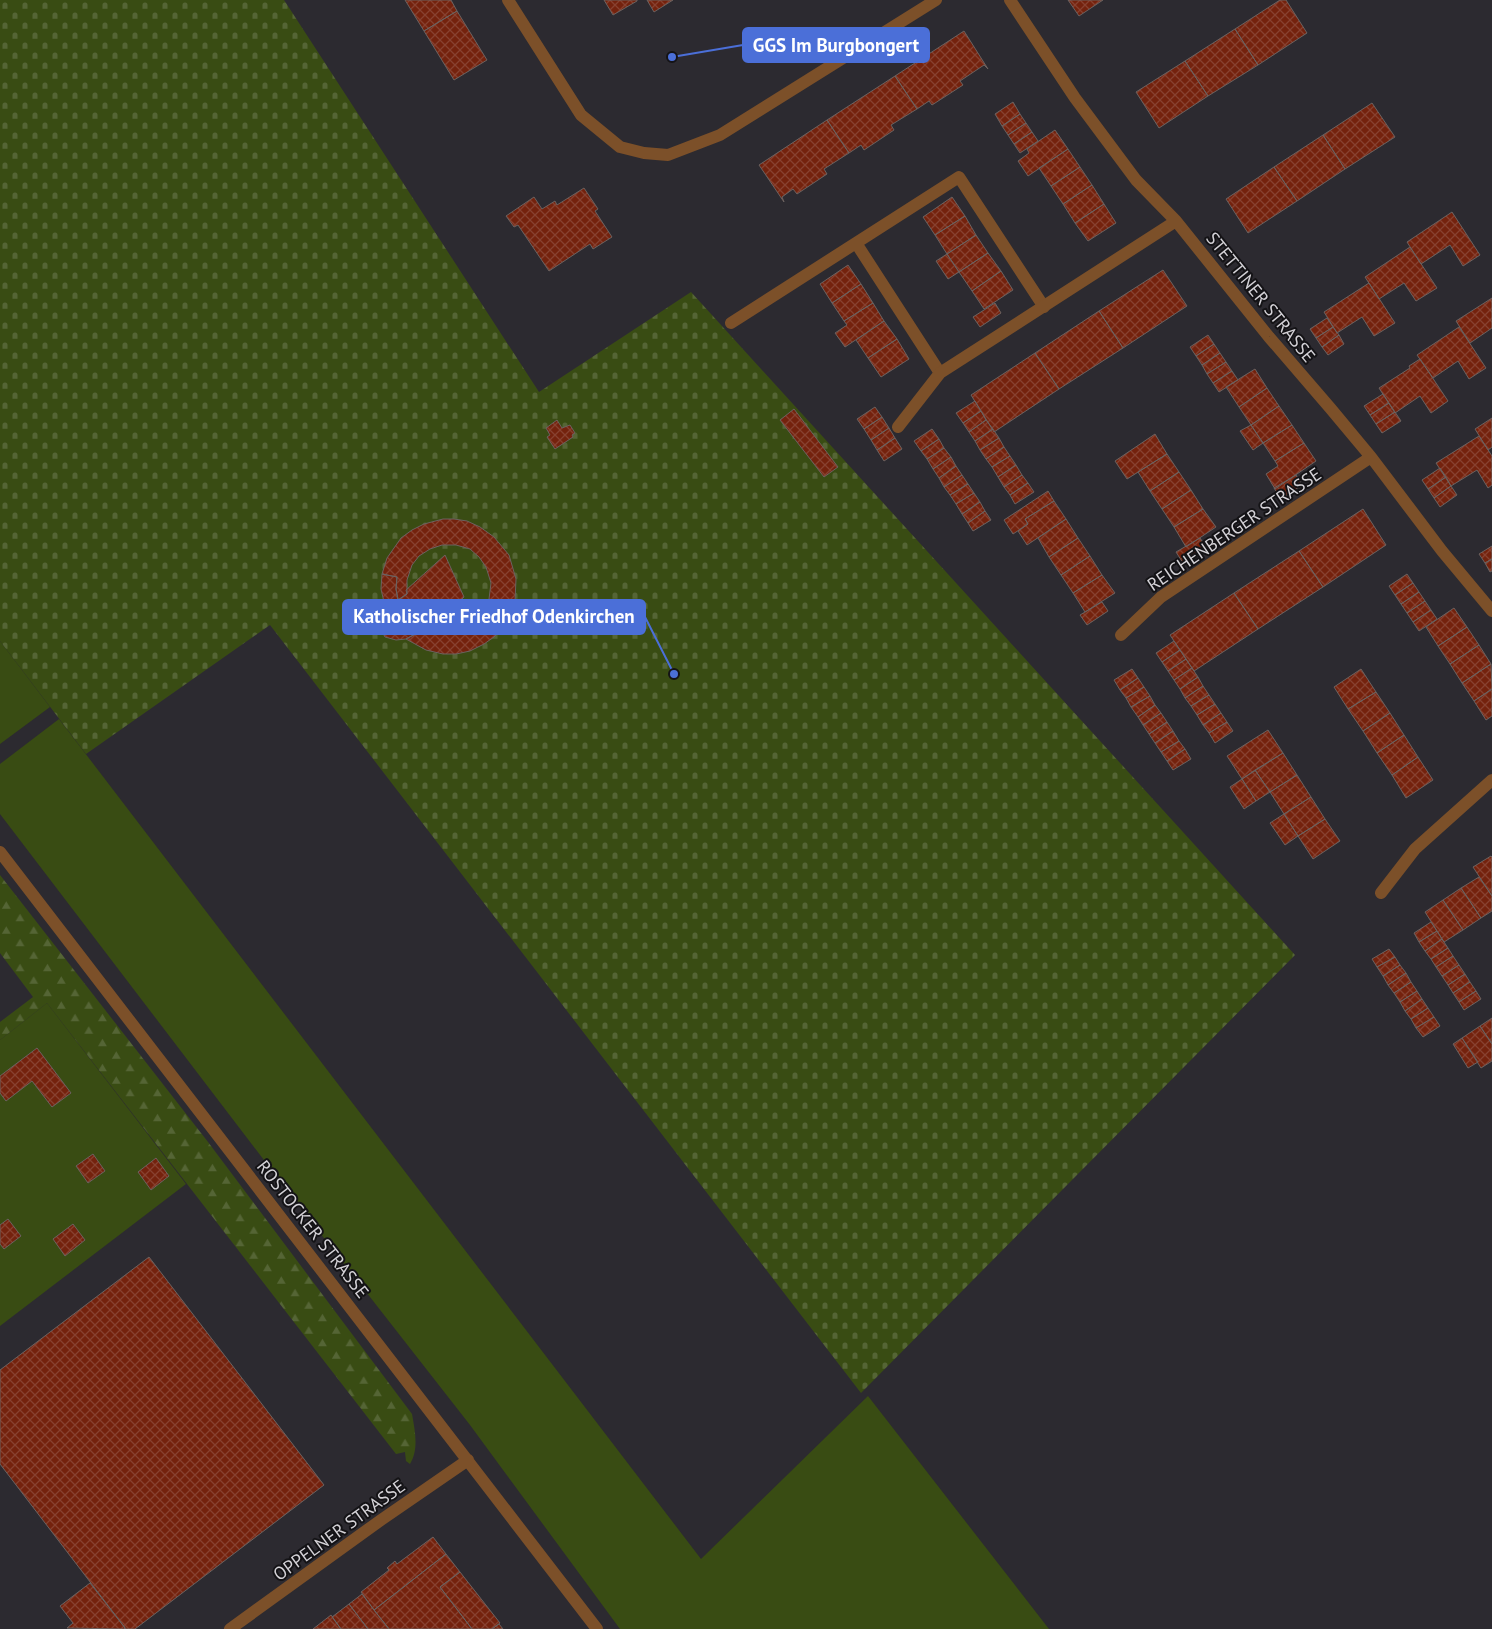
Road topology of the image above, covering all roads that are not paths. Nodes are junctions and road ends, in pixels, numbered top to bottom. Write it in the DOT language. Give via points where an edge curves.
graph roads {
  1 [pos="508,0"];
  2 [pos="936,0"];
  3 [pos="1010,0"];
  4 [pos="1176,220"];
  5 [pos="856,242"];
  6 [pos="1044,307"];
  7 [pos="731,323"];
  8 [pos="940,373"];
  9 [pos="898,427"];
  10 [pos="1371,457"];
  11 [pos="1492,611"];
  12 [pos="1121,635"];
  13 [pos="1492,780"];
  14 [pos="0,852"];
  15 [pos="1381,894"];
  16 [pos="468,1460"];
  17 [pos="230,1629"];
  18 [pos="597,1629"];
  1 -- 2 [label="street" via="581,115 620,147 668,155 720,135"];
  3 -- 4 [label="street, STETTINER STRASSE" via="1075,98 1130,172"];
  4 -- 6 [label="street"];
  4 -- 10 [label="street, STETTINER STRASSE" via="1269,337"];
  5 -- 6 [label="street" via="959,176"];
  5 -- 7 [label="street"];
  5 -- 8 [label="street"];
  6 -- 8 [label="street"];
  8 -- 9 [label="street"];
  10 -- 11 [label="street, STETTINER STRASSE"];
  10 -- 12 [label="street, REICHENBERGER STRASSE" via="1161,597"];
  13 -- 15 [label="street" via="1415,849"];
  14 -- 16 [label="street, ROSTOCKER STRASSE"];
  16 -- 17 [label="street, OPPELNER STRASSE"];
  16 -- 18 [label="street, ROSTOCKER STRASSE"];
}
